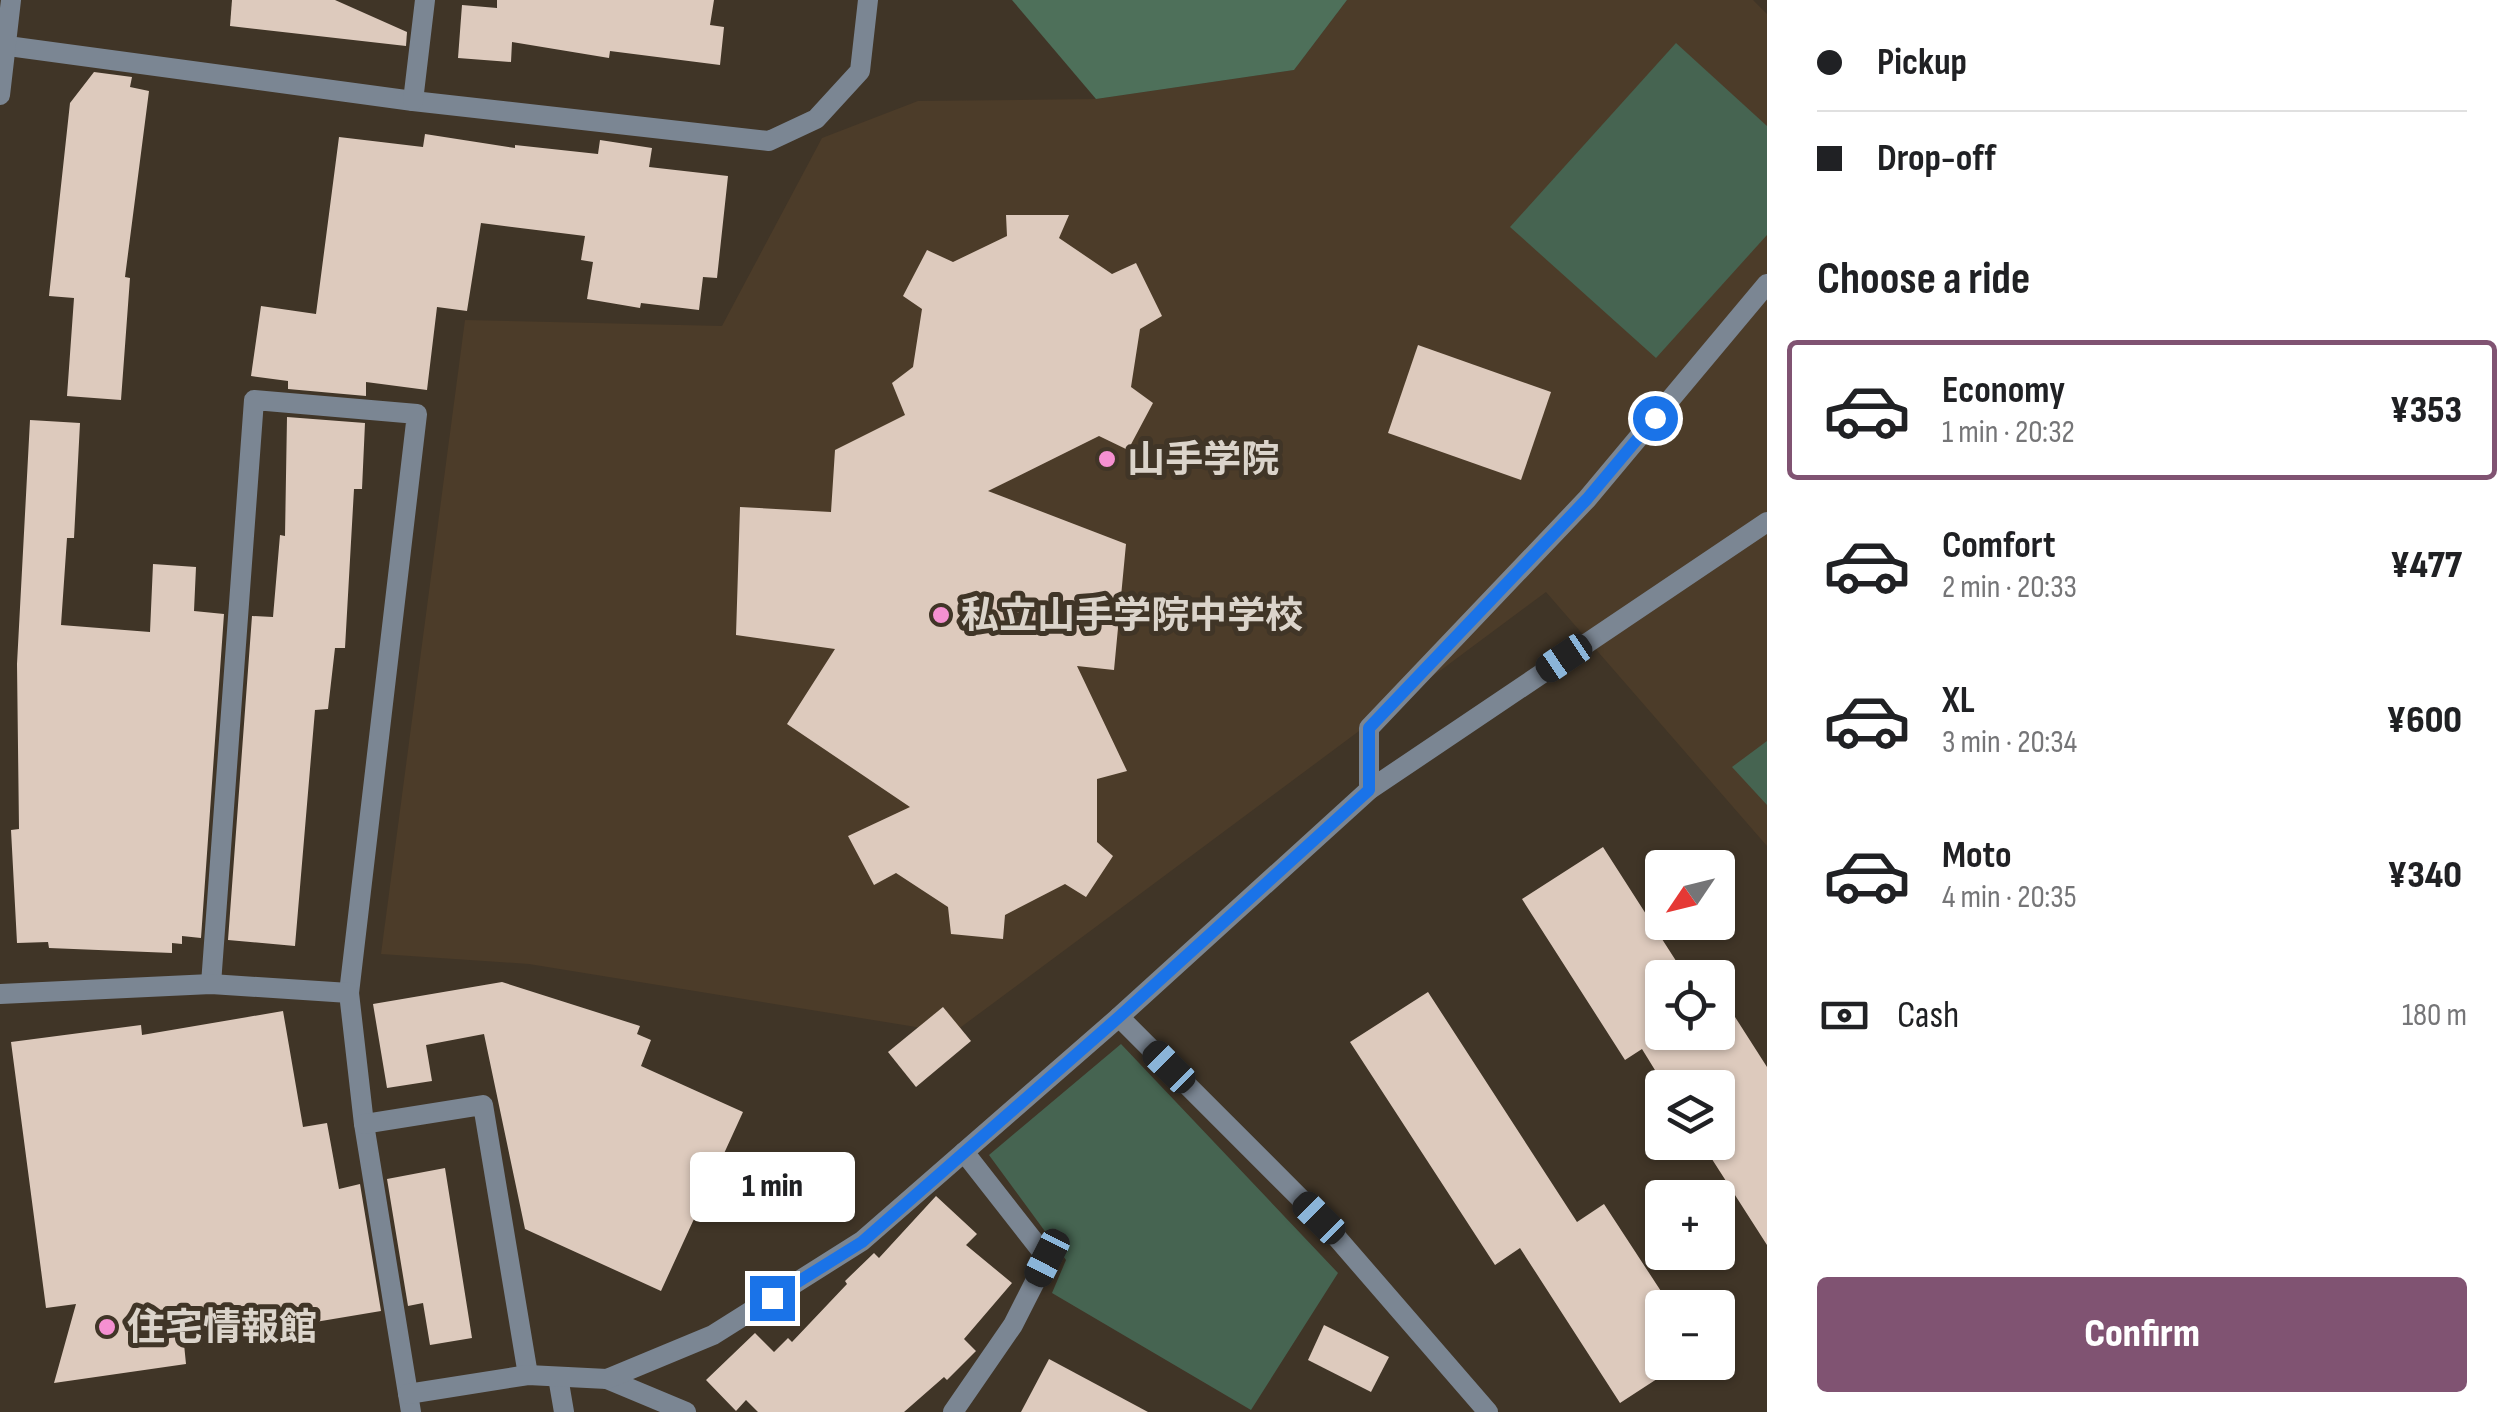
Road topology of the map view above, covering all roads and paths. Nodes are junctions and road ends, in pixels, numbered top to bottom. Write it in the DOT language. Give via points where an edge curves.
graph roads {
  1 [pos="11,0"];
  2 [pos="425,0"];
  3 [pos="868,0"];
  4 [pos="3,46"];
  5 [pos="0,95"];
  6 [pos="413,101"];
  7 [pos="1767,284"];
  8 [pos="1767,522"];
  9 [pos="1369,790"];
  10 [pos="210,984"];
  11 [pos="349,993"];
  12 [pos="0,994"];
  13 [pos="1119,1017"];
  14 [pos="364,1124"];
  15 [pos="964,1152"];
  16 [pos="528,1376"];
  17 [pos="558,1377"];
  18 [pos="607,1379"];
  19 [pos="409,1403"];
  20 [pos="564,1412"];
  21 [pos="686,1412"];
  22 [pos="953,1412"];
  23 [pos="1488,1412"];
  1 -- 4 [label="street"];
  2 -- 6 [label="street"];
  3 -- 6 [label="street" via="860,71 816,119 770,141"];
  4 -- 5 [label="street"];
  4 -- 6 [label="street"];
  7 -- 9 [label="street" via="1587,499 1369,728"];
  8 -- 9 [label="street"];
  9 -- 13 [label="street"];
  10 -- 11 [label="street"];
  10 -- 11 [label="street" via="254,400 417,414"];
  10 -- 12 [label="street"];
  11 -- 14 [label="street"];
  13 -- 15 [label="street"];
  13 -- 23 [label="street" via="1319,1218"];
  14 -- 16 [label="street" via="483,1105"];
  14 -- 19 [label="street"];
  15 -- 18 [label="street" via="862,1242 713,1335"];
  15 -- 22 [label="street" via="1047,1258 1013,1325"];
  16 -- 17 [label="street"];
  16 -- 19 [label="street"];
  17 -- 18 [label="street"];
  17 -- 20 [label="street"];
  18 -- 21 [label="street"];
}
